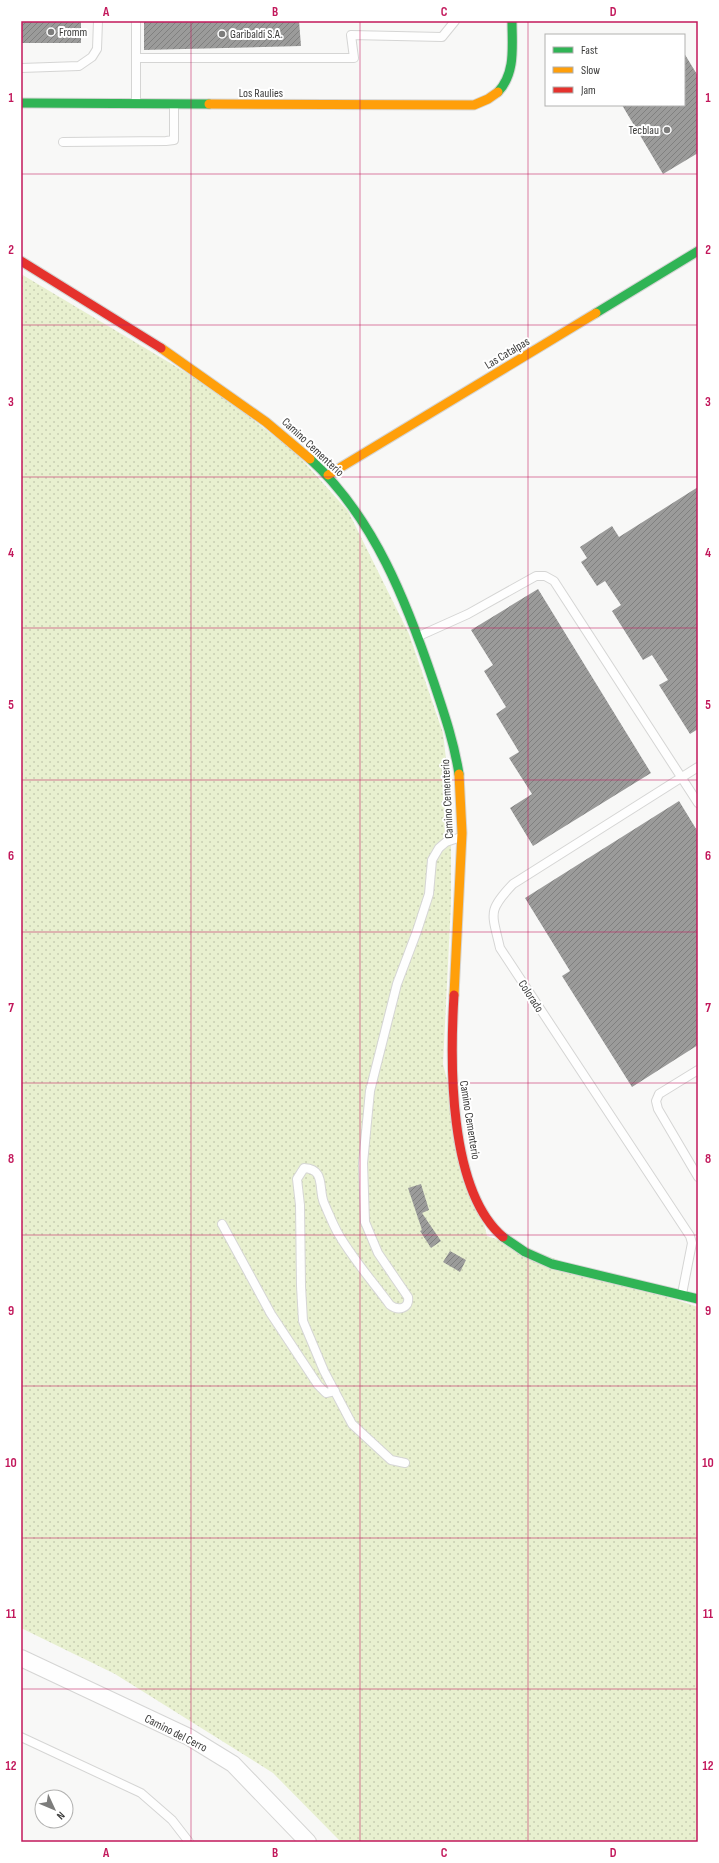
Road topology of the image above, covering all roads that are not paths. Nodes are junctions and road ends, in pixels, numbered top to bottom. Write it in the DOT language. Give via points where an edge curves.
graph roads {
  1 [pos="98,21"];
  2 [pos="136,21"];
  3 [pos="455,21"];
  4 [pos="512,21"];
  5 [pos="136,58"];
  6 [pos="21,68"];
  7 [pos="21,103"];
  8 [pos="136,104"];
  9 [pos="174,104"];
  10 [pos="63,142"];
  11 [pos="698,251"];
  12 [pos="21,261"];
  13 [pos="328,475"];
  14 [pos="418,637"];
  15 [pos="698,767"];
  16 [pos="682,777"];
  17 [pos="698,803"];
  18 [pos="461,837"];
  19 [pos="698,1070"];
  20 [pos="698,1177"];
  21 [pos="222,1224"];
  22 [pos="682,1295"];
  23 [pos="698,1298"];
  24 [pos="335,1391"];
  25 [pos="405,1464"];
  26 [pos="21,1658"];
  27 [pos="21,1737"];
  28 [pos="189,1842"];
  29 [pos="308,1842"];
  1 -- 6 [label="lane" via="97,49 92,57 79,66"];
  2 -- 5 [label="lane"];
  3 -- 5 [label="lane" via="442,37 352,35 354,58"];
  4 -- 9 [label="street, Los Raulies" via="512,67 508,79 498,93 483,102 465,106"];
  5 -- 8 [label="lane"];
  7 -- 8 [label="street, Los Raulies"];
  8 -- 9 [label="street, Los Raulies"];
  9 -- 10 [label="lane" via="174,140"];
  11 -- 13 [label="street, Las Catalpas"];
  12 -- 13 [label="street, Camino Cementerio" via="176,356 273,426"];
  13 -- 14 [label="street, Camino Cementerio" via="356,511 368,532 392,577"];
  14 -- 16 [label="lane" via="468,614 536,576 545,576 554,581"];
  14 -- 18 [label="street, Camino Cementerio" via="457,758"];
  15 -- 16 [label="lane, Colorado"];
  16 -- 17 [label="lane"];
  16 -- 22 [label="lane, Colorado" via="513,884 498,900 492,916 500,948 690,1236 692,1243"];
  18 -- 22 [label="street, Camino Cementerio" via="451,1072 458,1139 477,1200 499,1234 530,1255 560,1266"];
  18 -- 24 [label="lane" via="446,842 432,860 429,894 397,984 370,1091 363,1163 365,1222 378,1252 408,1296 406,1306 395,1309 390,1305 339,1234 322,1198 317,1172 311,1168 304,1168 296,1178 300,1205 303,1321"];
  19 -- 20 [label="lane" via="659,1094 656,1101 658,1109"];
  21 -- 24 [label="lane" via="271,1314 305,1366 323,1391 330,1394"];
  22 -- 23 [label="street, Camino Cementerio"];
  24 -- 25 [label="lane" via="352,1424 391,1460"];
  26 -- 29 [label="street, Camino del Cerro" via="189,1737 233,1764"];
  27 -- 28 [label="lane" via="141,1793 172,1820"];
}
